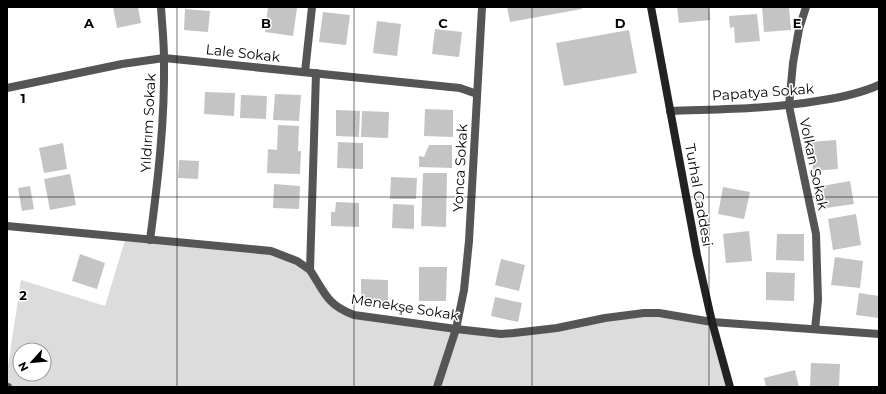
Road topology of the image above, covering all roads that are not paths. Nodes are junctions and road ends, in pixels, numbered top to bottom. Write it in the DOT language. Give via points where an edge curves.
graph roads {
  1 [pos="161,7"];
  2 [pos="312,7"];
  3 [pos="482,7"];
  4 [pos="651,7"];
  5 [pos="806,7"];
  6 [pos="164,58"];
  7 [pos="305,72"];
  8 [pos="316,73"];
  9 [pos="879,85"];
  10 [pos="7,88"];
  11 [pos="477,94"];
  12 [pos="789,106"];
  13 [pos="670,111"];
  14 [pos="7,226"];
  15 [pos="150,240"];
  16 [pos="310,270"];
  17 [pos="712,322"];
  18 [pos="456,329"];
  19 [pos="816,329"];
  20 [pos="879,334"];
  21 [pos="437,387"];
  22 [pos="730,387"];
  1 -- 6 [label="street, Yıldırım Sokak"];
  2 -- 7 [label="street"];
  3 -- 11 [label="street, Yonca Sokak"];
  4 -- 13 [label="street, Turhal Caddesi"];
  5 -- 12 [label="street, Volkan Sokak" via="793,63"];
  6 -- 7 [label="street, Lale Sokak"];
  6 -- 10 [label="street, Lale Sokak"];
  6 -- 15 [label="street, Yıldırım Sokak" via="163,124"];
  7 -- 8 [label="street, Lale Sokak"];
  8 -- 11 [label="street, Lale Sokak" via="460,88"];
  8 -- 16 [label="street"];
  9 -- 12 [label="street, Papatya Sokak" via="839,98"];
  11 -- 18 [label="street, Yonca Sokak" via="469,241 464,290"];
  12 -- 13 [label="street, Papatya Sokak"];
  12 -- 19 [label="street, Volkan Sokak" via="816,234"];
  13 -- 17 [label="street, Turhal Caddesi"];
  14 -- 15 [label="street"];
  15 -- 16 [label="street" via="271,251 297,261"];
  16 -- 18 [label="street, Menekşe Sokak" via="325,296 342,311 354,315"];
  17 -- 18 [label="street, Menekşe Sokak" via="678,315 644,313 530,332 501,334"];
  17 -- 19 [label="street, Menekşe Sokak"];
  17 -- 22 [label="street, Turhal Caddesi"];
  18 -- 21 [label="street, Yonca Sokak"];
  19 -- 20 [label="street, Menekşe Sokak"];
}
